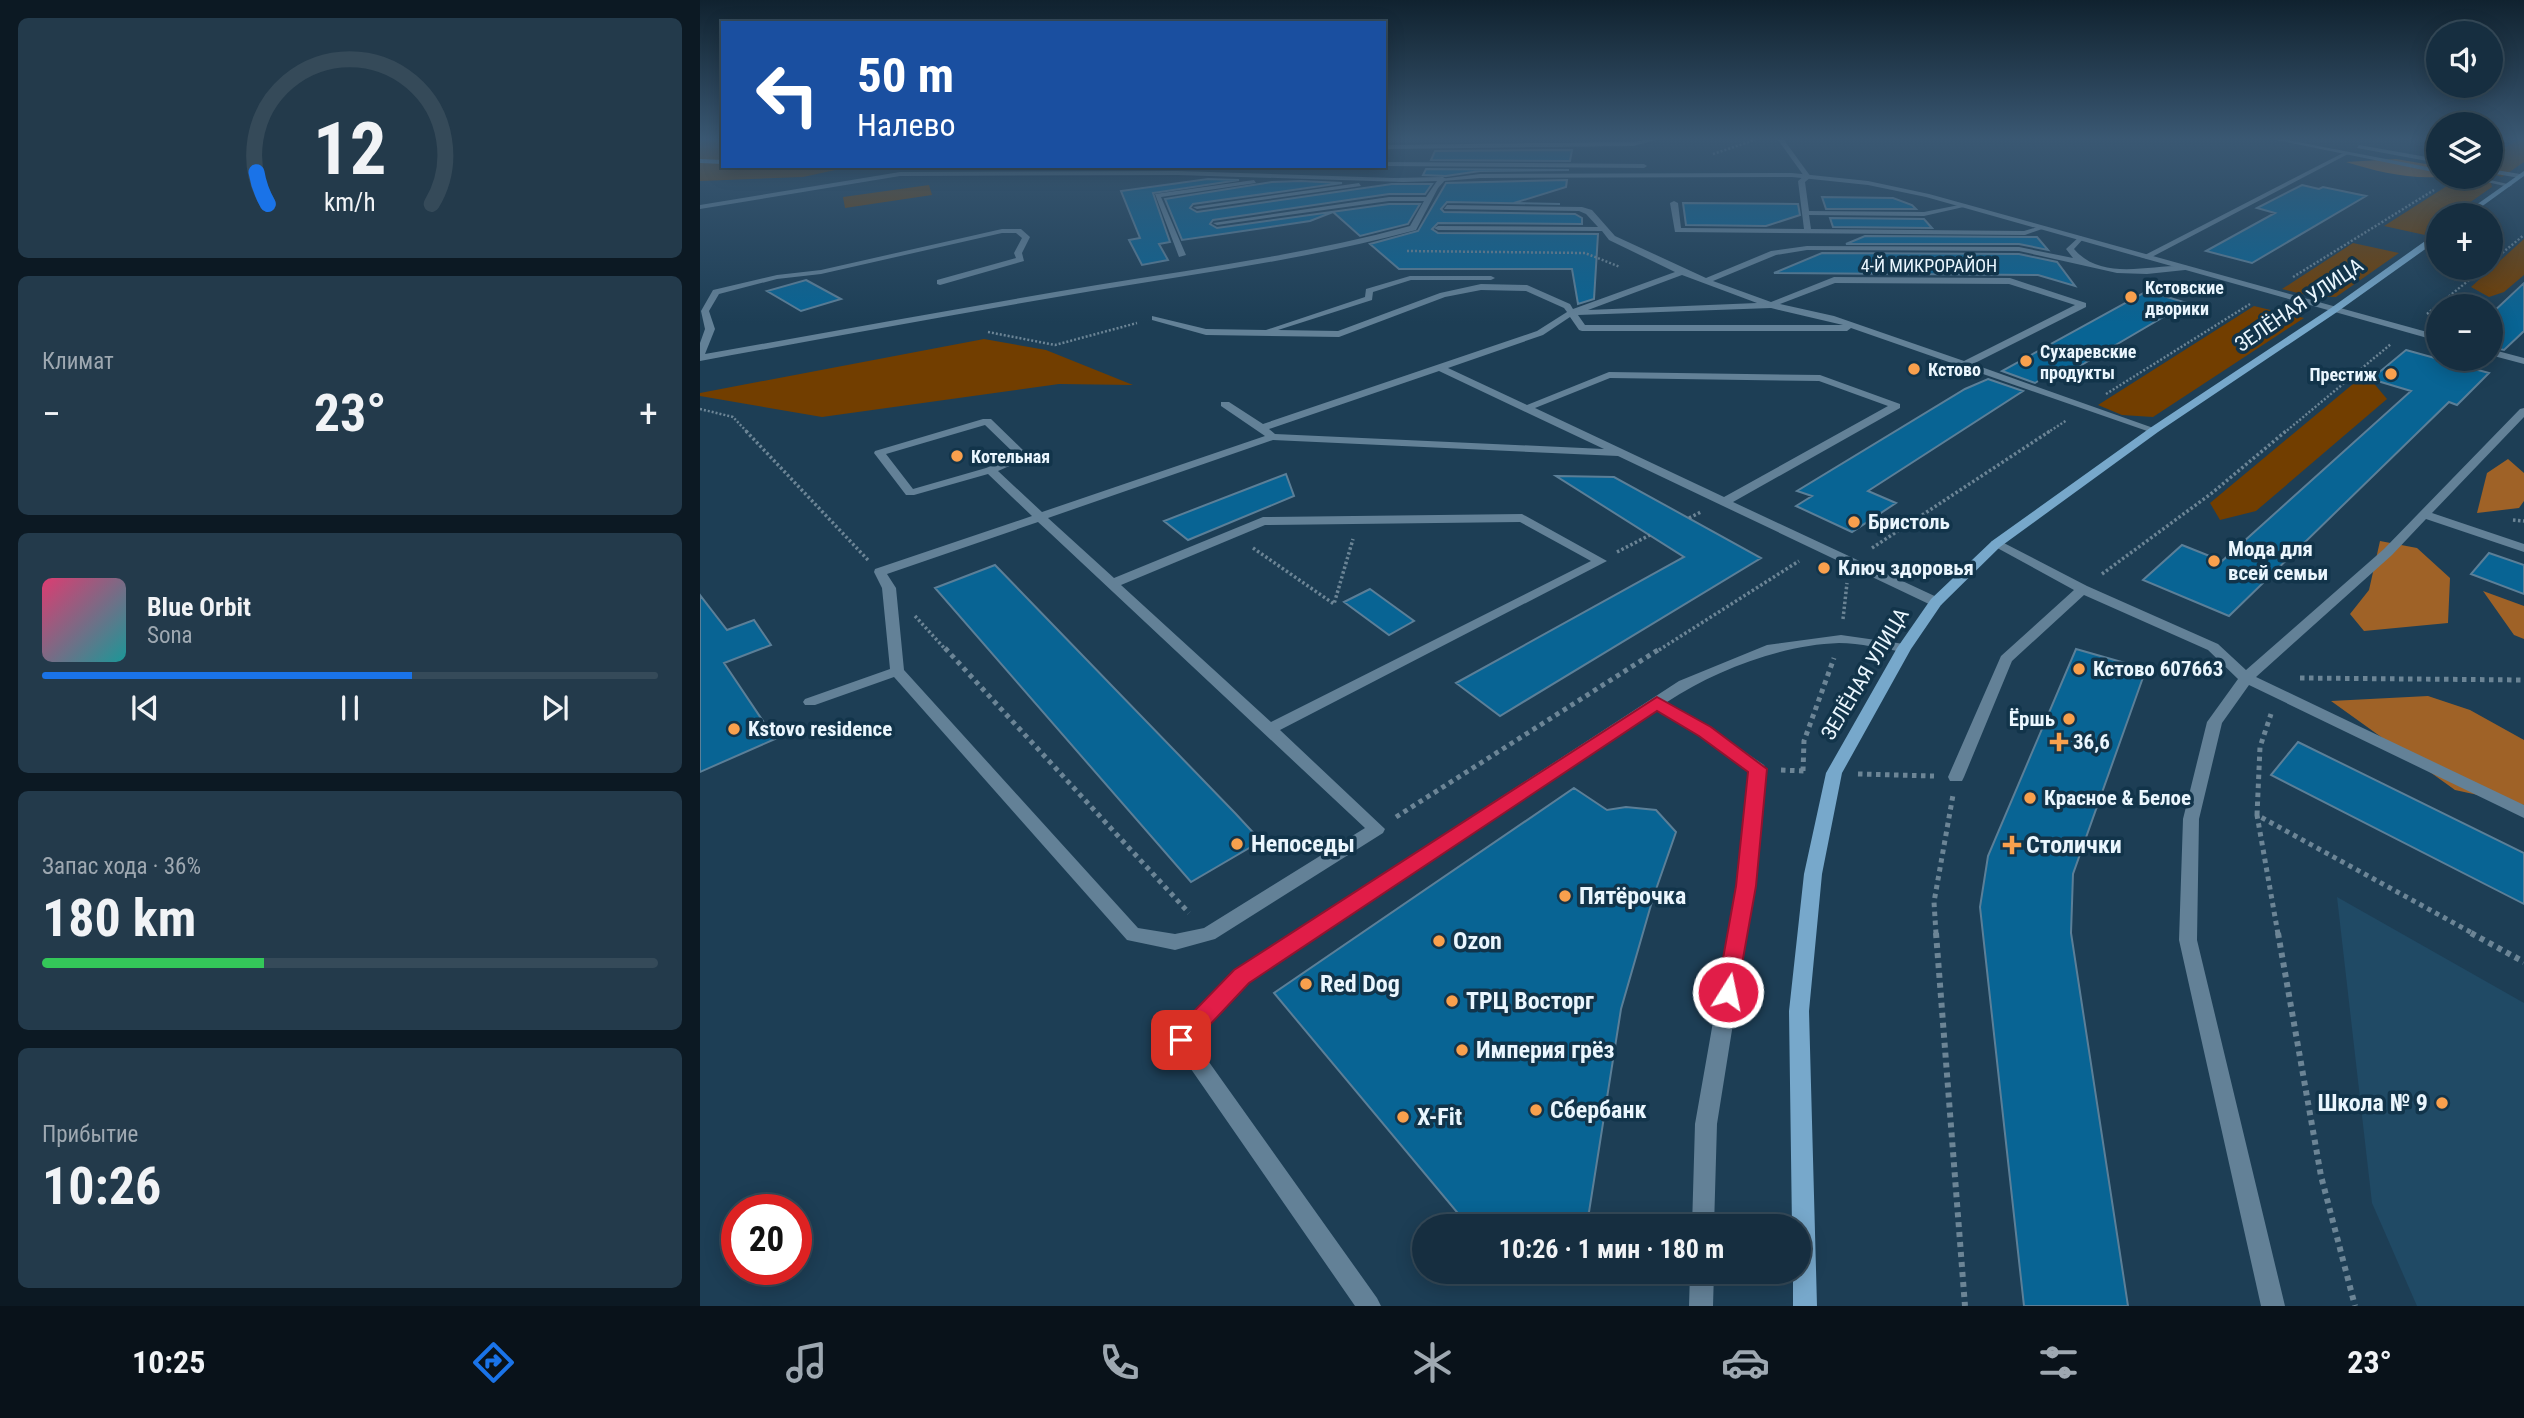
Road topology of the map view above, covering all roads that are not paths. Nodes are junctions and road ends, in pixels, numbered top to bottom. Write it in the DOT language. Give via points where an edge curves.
graph roads {
  1 [pos="737,201"];
  2 [pos="1159,201"];
  3 [pos="1238,201"];
  4 [pos="1375,201"];
  5 [pos="1428,201"];
  6 [pos="1803,201"];
  7 [pos="1943,201"];
  8 [pos="2254,201"];
  9 [pos="1674,203"];
  10 [pos="1198,206"];
  11 [pos="1964,206"];
  12 [pos="700,207"];
  13 [pos="1447,208"];
  14 [pos="1805,213"];
  15 [pos="1217,223"];
  16 [pos="1438,228"];
  17 [pos="2041,228"];
  18 [pos="1602,229"];
  19 [pos="1808,230"];
  20 [pos="2080,239"];
  21 [pos="2426,245"];
  22 [pos="1182,255"];
  23 [pos="2145,257"];
  24 [pos="2082,262"];
  25 [pos="2185,268"];
  26 [pos="1682,272"];
  27 [pos="1706,281"];
  28 [pos="940,282"];
  29 [pos="1527,288"];
  30 [pos="1771,305"];
  31 [pos="2334,310"];
  32 [pos="1571,313"];
  33 [pos="1155,318"];
  34 [pos="1859,328"];
  35 [pos="1259,333"];
  36 [pos="2426,335"];
  37 [pos="2503,355"];
  38 [pos="700,357"];
  39 [pos="2524,361"];
  40 [pos="1966,365"];
  41 [pos="1441,368"];
  42 [pos="1225,404"];
  43 [pos="1527,408"];
  44 [pos="2523,414"];
  45 [pos="2154,430"];
  46 [pos="1267,433"];
  47 [pos="1623,453"];
  48 [pos="990,470"];
  49 [pos="1724,502"];
  50 [pos="2425,515"];
  51 [pos="1041,519"];
  52 [pos="1996,544"];
  53 [pos="2524,548"];
  54 [pos="1112,584"];
  55 [pos="2082,589"];
  56 [pos="1936,602"];
  57 [pos="1904,648"];
  58 [pos="897,671"];
  59 [pos="2246,677"];
  60 [pos="810,702"];
  61 [pos="1657,703"];
  62 [pos="1270,729"];
  63 [pos="1956,777"];
  64 [pos="2524,812"];
  65 [pos="1703,1214"];
  66 [pos="1702,1284"];
  67 [pos="1368,1306"];
  68 [pos="1701,1306"];
  69 [pos="1805,1306"];
  70 [pos="2273,1306"];
  1 -- 12 [label="street"];
  2 -- 22 [label="street"];
  3 -- 10 [label="street"];
  4 -- 15 [label="street"];
  5 -- 38 [label="street" via="1413,228 1368,240"];
  6 -- 14 [label="street"];
  7 -- 11 [label="street"];
  8 -- 23 [label="street"];
  9 -- 19 [label="street" via="1678,230"];
  11 -- 14 [label="street" via="1924,214"];
  11 -- 17 [label="street"];
  13 -- 18 [label="street" via="1578,209 1590,212"];
  14 -- 19 [label="street"];
  16 -- 18 [label="street"];
  17 -- 19 [label="street" via="2025,233"];
  17 -- 20 [label="street"];
  18 -- 26 [label="street" via="1612,239"];
  20 -- 23 [label="street"];
  20 -- 24 [label="street" via="2070,248"];
  21 -- 31 [label="main road, ЗЕЛЁНАЯ УЛИЦА"];
  23 -- 25 [label="street"];
  24 -- 25 [label="street, 4-Й МИКРОРАЙОН" via="2108,269"];
  24 -- 27 [label="street, 4-Й МИКРОРАЙОН" via="2019,249 1807,248 1774,253"];
  25 -- 31 [label="street"];
  26 -- 27 [label="street"];
  26 -- 32 [label="street"];
  27 -- 30 [label="street"];
  28 -- 38 [label="street" via="1021,259 1018,253 1026,237 1018,231 1002,231 716,292 705,311 710,329"];
  29 -- 32 [label="street" via="1567,306"];
  29 -- 35 [label="street" via="1481,287 1444,295 1339,334"];
  29 -- 35 [label="street" via="1528,279 1410,278 1369,291 1369,298"];
  30 -- 32 [label="street"];
  30 -- 34 [label="street"];
  30 -- 40 [label="street, 4-Й МИКРОРАЙОН" via="1833,280 2010,281 2083,305"];
  31 -- 36 [label="street"];
  31 -- 45 [label="main road, ЗЕЛЁНАЯ УЛИЦА"];
  32 -- 34 [label="street" via="1582,328"];
  32 -- 41 [label="street" via="1540,333"];
  33 -- 35 [label="street" via="1206,332"];
  34 -- 40 [label="street"];
  37 -- 39 [label="street"];
  40 -- 45 [label="street"];
  41 -- 43 [label="street"];
  41 -- 46 [label="street"];
  42 -- 46 [label="street"];
  43 -- 47 [label="street"];
  43 -- 49 [label="street" via="1609,376 1820,378 1896,406"];
  44 -- 50 [label="street"];
  45 -- 52 [label="main road, ЗЕЛЁНАЯ УЛИЦА"];
  46 -- 47 [label="street"];
  46 -- 51 [label="street"];
  47 -- 49 [label="street"];
  48 -- 48 [label="street" via="1024,457 987,421 879,453 910,493"];
  48 -- 51 [label="street"];
  49 -- 56 [label="street"];
  50 -- 53 [label="street"];
  50 -- 59 [label="street"];
  51 -- 54 [label="street"];
  51 -- 58 [label="street" via="880,572 889,589"];
  52 -- 55 [label="street"];
  52 -- 56 [label="main road, ЗЕЛЁНАЯ УЛИЦА"];
  54 -- 62 [label="street"];
  54 -- 62 [label="street" via="1263,521 1522,518 1601,561"];
  55 -- 59 [label="street" via="2213,648"];
  55 -- 63 [label="street" via="2006,659"];
  56 -- 57 [label="main road, ЗЕЛЁНАЯ УЛИЦА"];
  57 -- 61 [label="street" via="1841,639 1772,648 1684,684"];
  57 -- 69 [label="main road, ЗЕЛЁНАЯ УЛИЦА" via="1834,773 1813,874 1799,1011"];
  58 -- 60 [label="street"];
  58 -- 62 [label="street" via="1133,935 1175,942 1209,934 1377,829"];
  59 -- 64 [label="street"];
  59 -- 70 [label="street" via="2215,722 2191,819 2188,940"];
  61 -- 65 [label="street" via="1758,769 1746,886 1706,1124"];
  61 -- 67 [label="street" via="1241,977 1181,1040"];
  66 -- 68 [label="street"];
}
